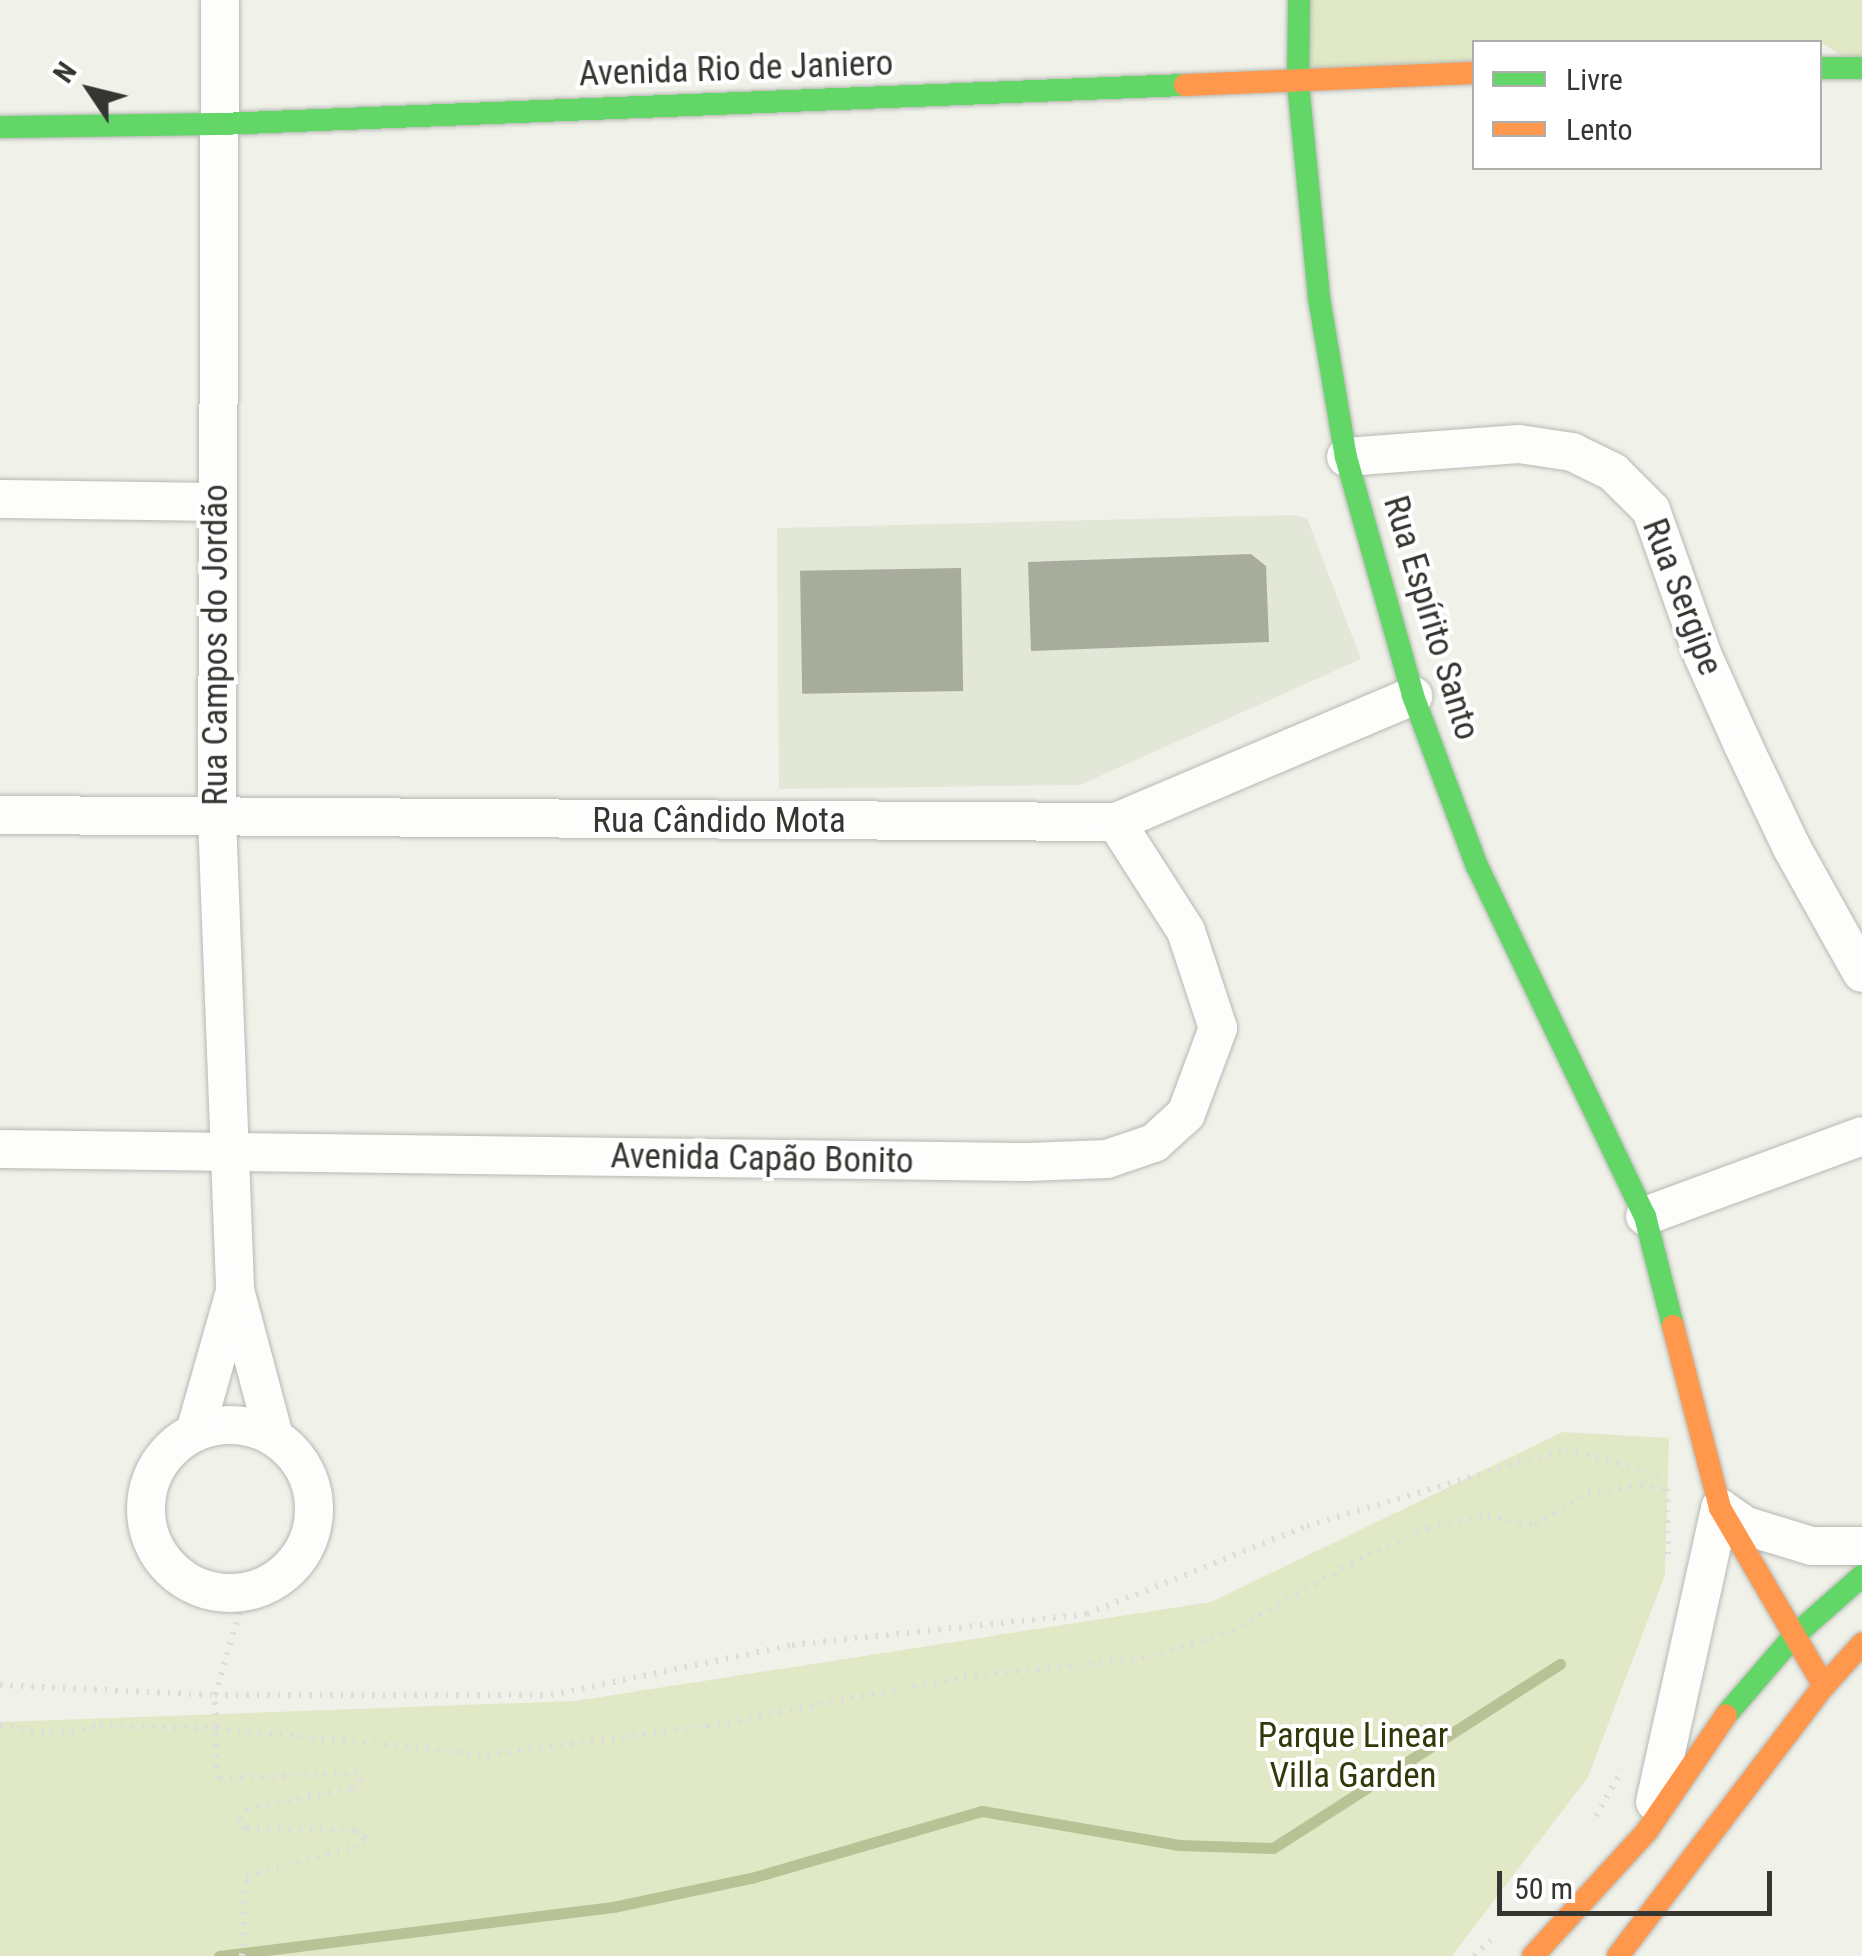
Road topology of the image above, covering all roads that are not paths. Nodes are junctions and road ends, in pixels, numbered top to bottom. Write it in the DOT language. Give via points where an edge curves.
graph roads {
  1 [pos="220,0"];
  2 [pos="1299,0"];
  3 [pos="1822,68"];
  4 [pos="1862,68"];
  5 [pos="1472,74"];
  6 [pos="1298,84"];
  7 [pos="221,124"];
  8 [pos="0,127"];
  9 [pos="1346,457"];
  10 [pos="0,500"];
  11 [pos="215,502"];
  12 [pos="1413,696"];
  13 [pos="0,815"];
  14 [pos="217,818"];
  15 [pos="1116,822"];
  16 [pos="1862,973"];
  17 [pos="1862,1136"];
  18 [pos="0,1150"];
  19 [pos="232,1152"];
  20 [pos="1646,1216"];
  21 [pos="235,1290"];
  22 [pos="195,1432"];
  23 [pos="274,1437"];
  24 [pos="1720,1508"];
  25 [pos="1862,1546"];
  26 [pos="1862,1576"];
  27 [pos="1794,1636"];
  28 [pos="1862,1644"];
  29 [pos="1824,1686"];
  30 [pos="1647,1831"];
  31 [pos="1533,1956"];
  32 [pos="1618,1956"];
  1 -- 7 [label="street, Rua Campos do Jordão"];
  2 -- 6 [label="street, Rua Espírito Santo"];
  3 -- 4 [label="street"];
  5 -- 6 [label="street, Avenida Rio de Janiero"];
  6 -- 7 [label="street, Avenida Rio de Janiero"];
  6 -- 9 [label="street, Rua Espírito Santo" via="1319,298"];
  7 -- 8 [label="street, Avenida Rio de Janiero"];
  7 -- 11 [label="street, Rua Campos do Jordão"];
  9 -- 12 [label="street, Rua Espírito Santo"];
  9 -- 16 [label="street, Rua Sergipe" via="1519,444 1572,452 1613,472 1651,510 1703,656 1743,744"];
  10 -- 11 [label="street"];
  11 -- 14 [label="street, Rua Campos do Jordão"];
  12 -- 15 [label="street, Rua Cândido Mota"];
  12 -- 20 [label="street, Rua Espírito Santo" via="1477,866"];
  13 -- 14 [label="street, Rua Cândido Mota"];
  14 -- 15 [label="street, Rua Cândido Mota"];
  14 -- 19 [label="street, Rua Campos do Jordão"];
  15 -- 19 [label="street, Avenida Capão Bonito" via="1186,930 1218,1028 1186,1114 1154,1144 1107,1159 1027,1162"];
  17 -- 20 [label="street"];
  18 -- 19 [label="street, Avenida Capão Bonito"];
  19 -- 21 [label="street, Rua Campos do Jordão"];
  20 -- 24 [label="street, Rua Espírito Santo"];
  21 -- 22 [label="street, Rua Campos do Jordão"];
  21 -- 23 [label="street, Rua Campos do Jordão"];
  22 -- 23 [label="street" via="228,1425"];
  22 -- 23 [label="street" via="156,1469 146,1494 146,1521 169,1569 216,1593 272,1582 294,1564 312,1524 310,1481"];
  24 -- 25 [label="street" via="1746,1526 1812,1546"];
  24 -- 27 [label="street, Rua Espírito Santo"];
  24 -- 30 [label="street"];
  26 -- 27 [label="street"];
  27 -- 29 [label="street, Rua Espírito Santo"];
  27 -- 30 [label="street" via="1731,1708"];
  28 -- 29 [label="street"];
  29 -- 32 [label="street"];
  30 -- 31 [label="street"];
}
